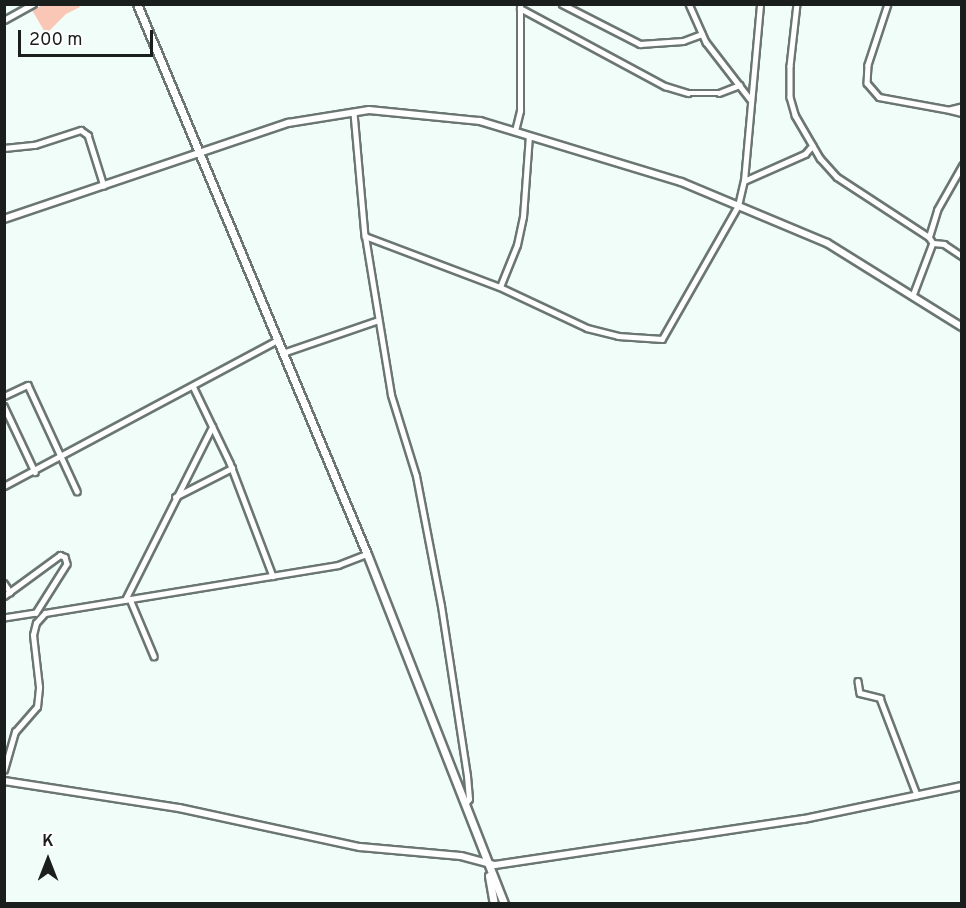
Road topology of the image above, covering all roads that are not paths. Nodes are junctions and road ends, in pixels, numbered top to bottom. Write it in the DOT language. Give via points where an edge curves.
graph roads {
  1 [pos="33,4"];
  2 [pos="137,4"];
  3 [pos="562,4"];
  4 [pos="689,4"];
  5 [pos="760,4"];
  6 [pos="797,4"];
  7 [pos="888,4"];
  8 [pos="520,6"];
  9 [pos="4,20"];
  10 [pos="702,34"];
  11 [pos="740,85"];
  12 [pos="750,99"];
  13 [pos="962,107"];
  14 [pos="950,110"];
  15 [pos="354,113"];
  16 [pos="962,113"];
  17 [pos="515,131"];
  18 [pos="529,136"];
  19 [pos="812,146"];
  20 [pos="4,148"];
  21 [pos="200,156"];
  22 [pos="962,166"];
  23 [pos="744,181"];
  24 [pos="104,188"];
  25 [pos="738,206"];
  26 [pos="4,219"];
  27 [pos="365,236"];
  28 [pos="929,237"];
  29 [pos="933,243"];
  30 [pos="962,256"];
  31 [pos="500,287"];
  32 [pos="913,296"];
  33 [pos="376,321"];
  34 [pos="962,327"];
  35 [pos="278,340"];
  36 [pos="283,353"];
  37 [pos="193,386"];
  38 [pos="4,396"];
  39 [pos="4,406"];
  40 [pos="212,428"];
  41 [pos="63,457"];
  42 [pos="232,468"];
  43 [pos="35,472"];
  44 [pos="4,486"];
  45 [pos="77,491"];
  46 [pos="175,497"];
  47 [pos="367,554"];
  48 [pos="273,576"];
  49 [pos="4,583"];
  50 [pos="10,592"];
  51 [pos="4,596"];
  52 [pos="127,599"];
  53 [pos="4,618"];
  54 [pos="154,656"];
  55 [pos="858,681"];
  56 [pos="4,770"];
  57 [pos="4,781"];
  58 [pos="962,786"];
  59 [pos="917,795"];
  60 [pos="464,805"];
  61 [pos="487,865"];
  62 [pos="494,903"];
  63 [pos="504,903"];
  1 -- 9 [label="street"];
  2 -- 21 [label="main road"];
  3 -- 10 [label="street" via="640,44 683,41"];
  4 -- 10 [label="street"];
  5 -- 12 [label="street"];
  6 -- 19 [label="street" via="790,97"];
  7 -- 14 [label="street" via="868,65 867,83 879,97"];
  8 -- 11 [label="street" via="665,86 688,93 719,93"];
  8 -- 17 [label="street" via="520,111"];
  10 -- 11 [label="street"];
  11 -- 12 [label="street"];
  12 -- 23 [label="street"];
  13 -- 14 [label="street"];
  14 -- 16 [label="street"];
  15 -- 17 [label="street" via="369,110 480,121"];
  15 -- 21 [label="street" via="288,123"];
  15 -- 27 [label="street"];
  17 -- 18 [label="street"];
  18 -- 25 [label="street" via="681,182"];
  18 -- 31 [label="street" via="523,217 517,245"];
  19 -- 23 [label="street" via="805,154"];
  19 -- 28 [label="street" via="837,177"];
  20 -- 24 [label="street" via="84,131"];
  21 -- 24 [label="street"];
  21 -- 35 [label="main road"];
  22 -- 28 [label="street" via="937,210"];
  23 -- 25 [label="street"];
  24 -- 26 [label="street"];
  25 -- 31 [label="street" via="662,339 587,328"];
  25 -- 32 [label="street" via="827,243"];
  27 -- 31 [label="street"];
  27 -- 33 [label="street"];
  28 -- 29 [label="street"];
  29 -- 30 [label="street" via="944,244"];
  29 -- 32 [label="street"];
  32 -- 34 [label="street"];
  33 -- 36 [label="street"];
  33 -- 60 [label="street" via="391,395 416,476 443,617 467,776 469,799"];
  35 -- 36 [label="main road"];
  35 -- 37 [label="street"];
  36 -- 47 [label="main road"];
  37 -- 40 [label="street"];
  37 -- 41 [label="street"];
  38 -- 41 [label="street" via="28,385"];
  39 -- 43 [label="street"];
  40 -- 42 [label="street"];
  40 -- 46 [label="street"];
  41 -- 43 [label="street"];
  41 -- 45 [label="street"];
  42 -- 46 [label="street"];
  42 -- 48 [label="street"];
  43 -- 44 [label="street"];
  46 -- 52 [label="street"];
  47 -- 48 [label="street" via="338,565"];
  47 -- 60 [label="main road"];
  48 -- 52 [label="street"];
  49 -- 50 [label="street"];
  50 -- 51 [label="street"];
  50 -- 53 [label="street" via="60,555 65,557 68,564 36,613"];
  52 -- 54 [label="street"];
  52 -- 56 [label="street" via="45,613 38,620 33,635 39,687 37,707 15,732"];
  55 -- 59 [label="street" via="860,693 879,698"];
  57 -- 61 [label="street" via="179,808 360,847 461,856"];
  58 -- 59 [label="street"];
  59 -- 61 [label="street" via="804,819 508,865"];
  60 -- 61 [label="main road"];
  61 -- 62 [label="main road"];
  61 -- 63 [label="main road"];
}
